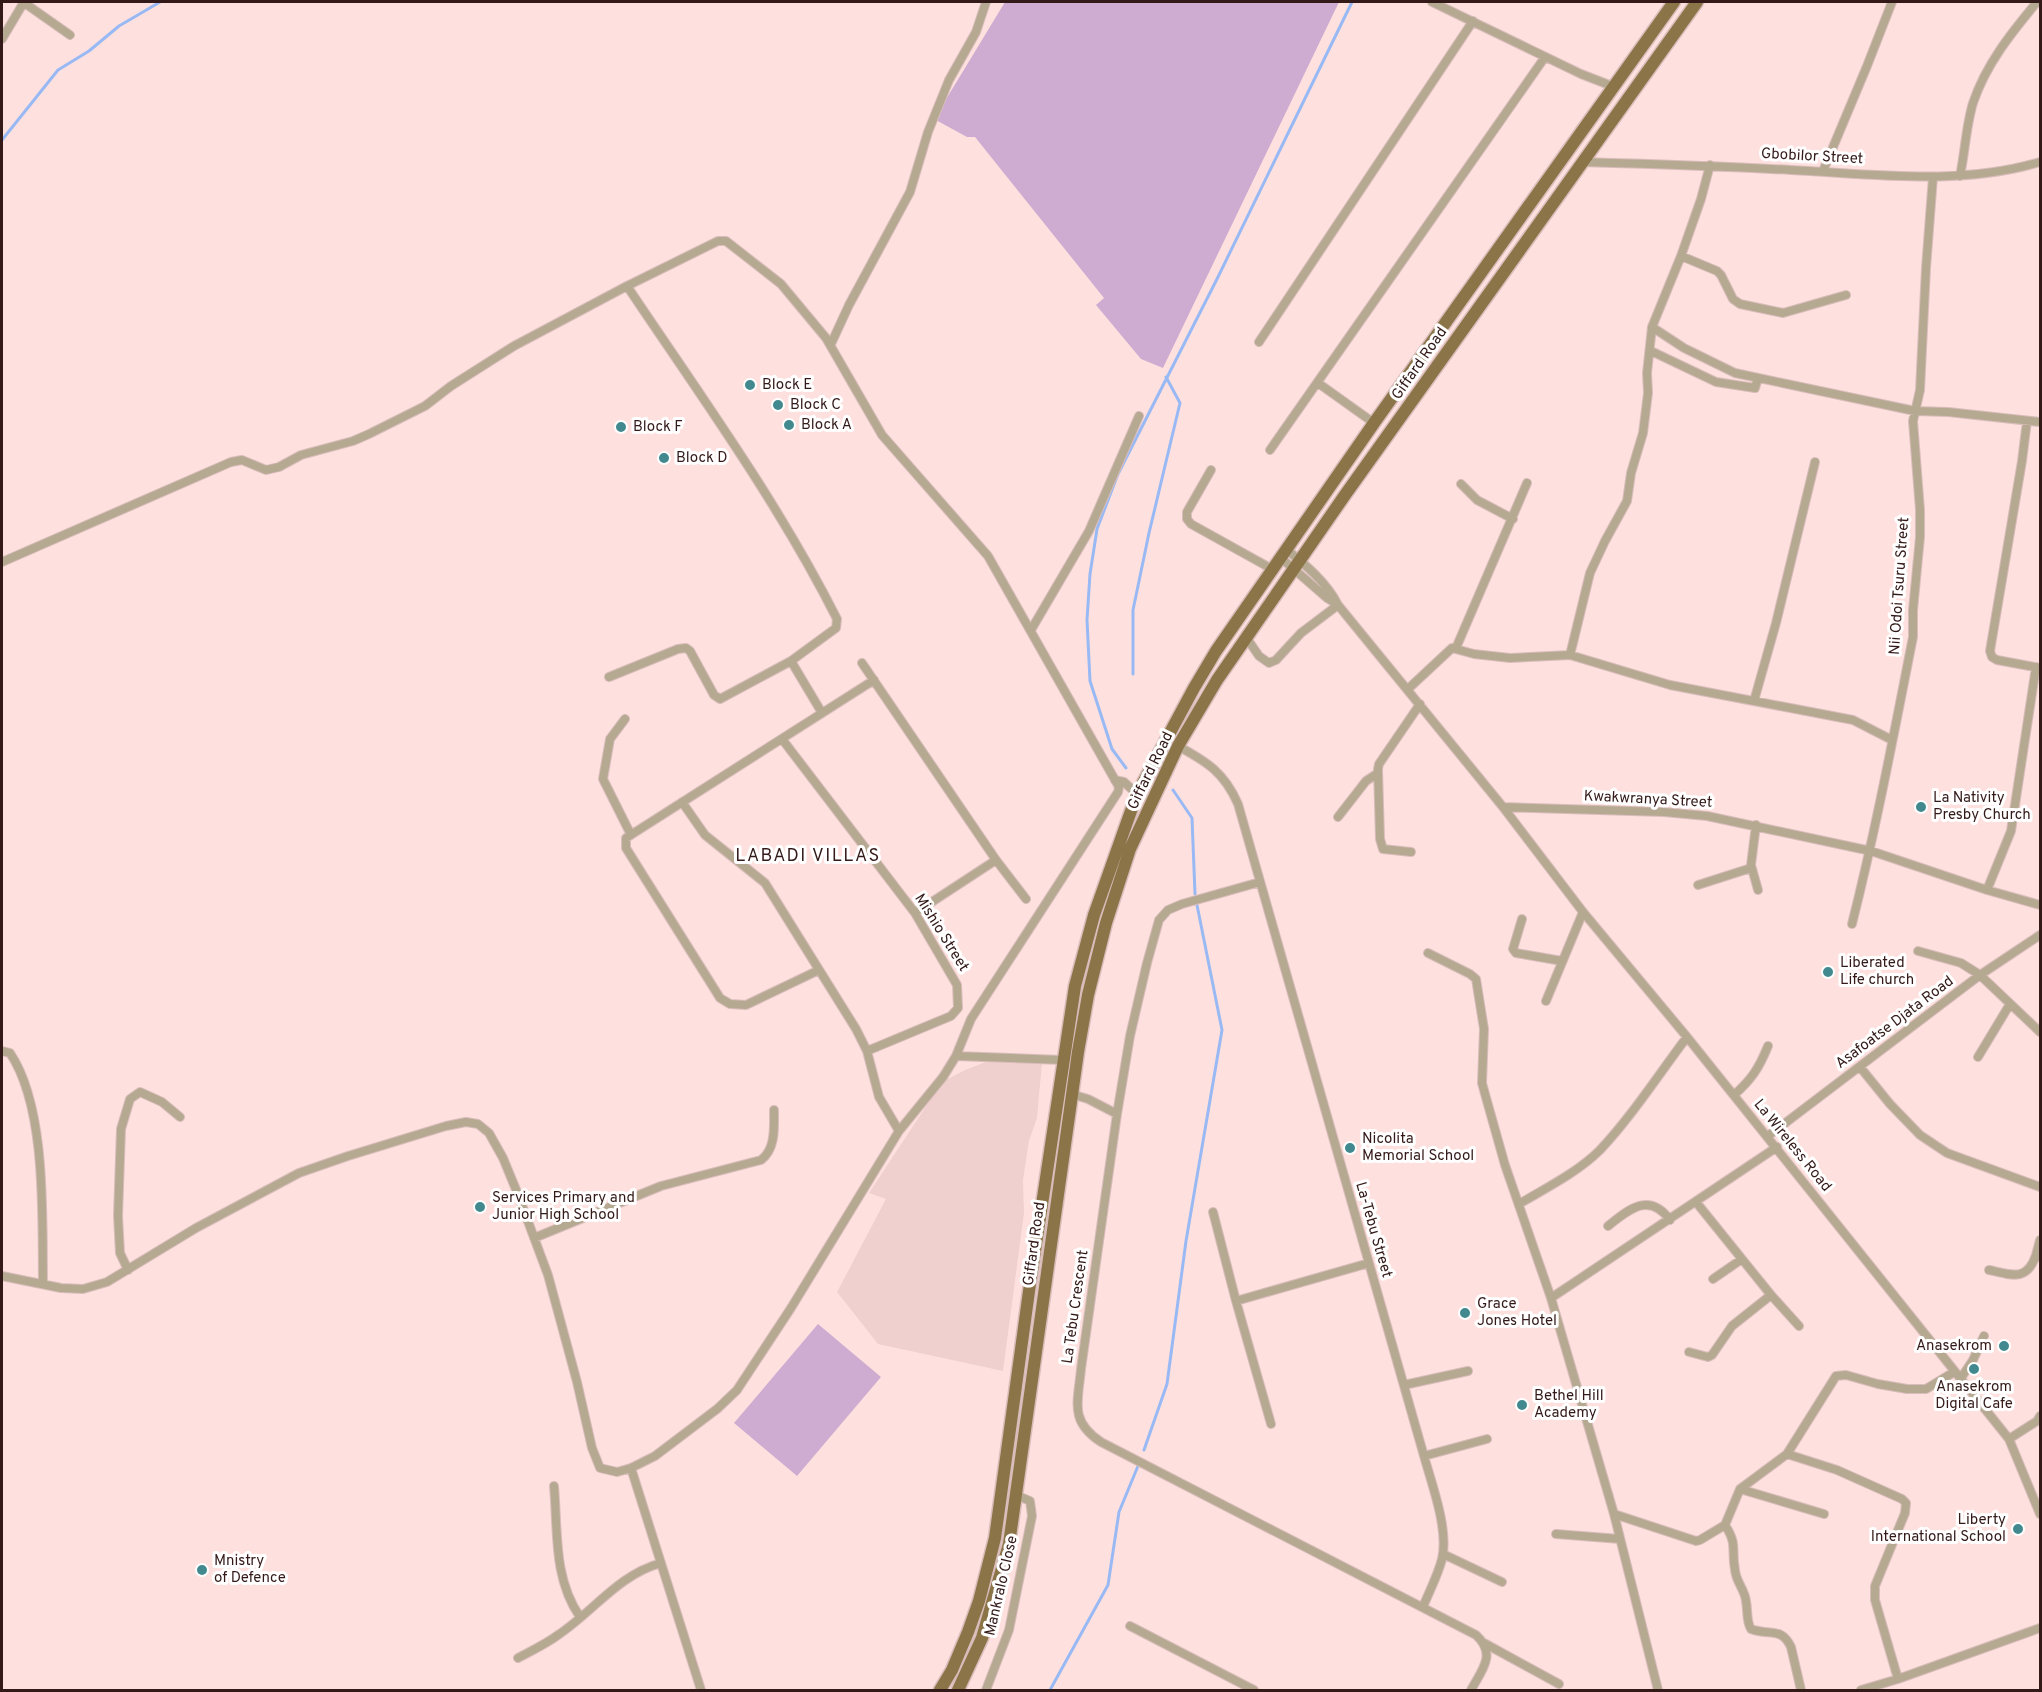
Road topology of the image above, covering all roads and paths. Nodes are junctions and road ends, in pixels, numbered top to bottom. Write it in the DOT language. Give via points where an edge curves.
graph roads {
  1 [pos="24,2"];
  2 [pos="986,2"];
  3 [pos="1432,2"];
  4 [pos="1674,2"];
  5 [pos="1697,2"];
  6 [pos="1892,2"];
  7 [pos="2037,2"];
  8 [pos="1473,21"];
  9 [pos="70,36"];
  10 [pos="2,39"];
  11 [pos="1545,57"];
  12 [pos="1612,86"];
  13 [pos="1581,162"];
  14 [pos="2040,162"];
  15 [pos="1710,165"];
  16 [pos="1823,171"];
  17 [pos="1960,176"];
  18 [pos="1933,177"];
  19 [pos="1681,256"];
  20 [pos="627,286"];
  21 [pos="1846,295"];
  22 [pos="1652,327"];
  23 [pos="1260,342"];
  24 [pos="831,344"];
  25 [pos="1651,351"];
  26 [pos="1758,378"];
  27 [pos="1318,383"];
  28 [pos="1915,411"];
  29 [pos="1139,416"];
  30 [pos="2027,421"];
  31 [pos="2040,422"];
  32 [pos="1374,423"];
  33 [pos="1270,450"];
  34 [pos="1815,462"];
  35 [pos="1211,470"];
  36 [pos="1527,483"];
  37 [pos="1461,484"];
  38 [pos="1513,519"];
  39 [pos="1284,554"];
  40 [pos="2,562"];
  41 [pos="1298,565"];
  42 [pos="1272,569"];
  43 [pos="1338,605"];
  44 [pos="1031,630"];
  45 [pos="1246,637"];
  46 [pos="1456,648"];
  47 [pos="1570,655"];
  48 [pos="791,661"];
  49 [pos="862,663"];
  50 [pos="2038,668"];
  51 [pos="609,677"];
  52 [pos="874,680"];
  53 [pos="1408,689"];
  54 [pos="1754,701"];
  55 [pos="1420,704"];
  56 [pos="822,713"];
  57 [pos="625,719"];
  58 [pos="782,740"];
  59 [pos="1892,740"];
  60 [pos="1178,746"];
  61 [pos="1378,773"];
  62 [pos="1115,780"];
  63 [pos="1137,794"];
  64 [pos="682,802"];
  65 [pos="1503,807"];
  66 [pos="1338,817"];
  67 [pos="1756,825"];
  68 [pos="631,836"];
  69 [pos="1871,850"];
  70 [pos="1412,852"];
  71 [pos="996,860"];
  72 [pos="1751,868"];
  73 [pos="1260,882"];
  74 [pos="1698,885"];
  75 [pos="1758,890"];
  76 [pos="1987,890"];
  77 [pos="1026,899"];
  78 [pos="2040,905"];
  79 [pos="1583,912"];
  80 [pos="915,913"];
  81 [pos="1522,919"];
  82 [pos="1852,924"];
  83 [pos="2040,935"];
  84 [pos="1918,951"];
  85 [pos="1428,952"];
  86 [pos="1562,961"];
  87 [pos="819,970"];
  88 [pos="1980,975"];
  89 [pos="1546,1001"];
  90 [pos="2010,1004"];
  91 [pos="2040,1032"];
  92 [pos="1687,1036"];
  93 [pos="1768,1046"];
  94 [pos="2,1051"];
  95 [pos="867,1051"];
  96 [pos="956,1056"];
  97 [pos="1978,1057"];
  98 [pos="1062,1060"];
  99 [pos="1860,1067"];
  100 [pos="1071,1094"];
  101 [pos="1734,1095"];
  102 [pos="774,1110"];
  103 [pos="1117,1114"];
  104 [pos="180,1117"];
  105 [pos="899,1131"];
  106 [pos="1768,1136"];
  107 [pos="1777,1147"];
  108 [pos="2040,1187"];
  109 [pos="1696,1202"];
  110 [pos="1519,1204"];
  111 [pos="1213,1212"];
  112 [pos="1671,1220"];
  113 [pos="1608,1226"];
  114 [pos="534,1238"];
  115 [pos="2040,1240"];
  116 [pos="2038,1256"];
  117 [pos="1742,1260"];
  118 [pos="1369,1263"];
  119 [pos="128,1270"];
  120 [pos="1989,1270"];
  121 [pos="2,1276"];
  122 [pos="1713,1279"];
  123 [pos="44,1284"];
  124 [pos="1771,1295"];
  125 [pos="1551,1298"];
  126 [pos="1236,1301"];
  127 [pos="1799,1326"];
  128 [pos="1984,1336"];
  129 [pos="1689,1352"];
  130 [pos="1467,1371"];
  131 [pos="1954,1372"];
  132 [pos="1961,1378"];
  133 [pos="1404,1385"];
  134 [pos="2040,1416"];
  135 [pos="1271,1424"];
  136 [pos="1487,1439"];
  137 [pos="2009,1439"];
  138 [pos="1787,1454"];
  139 [pos="1424,1456"];
  140 [pos="631,1468"];
  141 [pos="554,1486"];
  142 [pos="1740,1489"];
  143 [pos="1016,1495"];
  144 [pos="1614,1514"];
  145 [pos="1824,1514"];
  146 [pos="2040,1514"];
  147 [pos="1725,1525"];
  148 [pos="1556,1534"];
  149 [pos="1620,1539"];
  150 [pos="1443,1554"];
  151 [pos="661,1563"];
  152 [pos="1502,1582"];
  153 [pos="1423,1607"];
  154 [pos="580,1617"];
  155 [pos="1130,1626"];
  156 [pos="2040,1628"];
  157 [pos="1484,1643"];
  158 [pos="518,1658"];
  159 [pos="1898,1679"];
  160 [pos="1559,1684"];
  161 [pos="701,1690"];
  162 [pos="940,1690"];
  163 [pos="958,1690"];
  164 [pos="986,1690"];
  165 [pos="1254,1690"];
  166 [pos="1471,1690"];
  167 [pos="1658,1690"];
  168 [pos="1801,1690"];
  169 [pos="1861,1690"];
  1 -- 9 [label="street"];
  1 -- 10 [label="street"];
  2 -- 24 [label="street" via="976,32 928,132 910,192"];
  3 -- 8 [label="street"];
  4 -- 12 [label="main road, Giffard Road"];
  5 -- 13 [label="main road, Giffard Road"];
  6 -- 16 [label="street"];
  7 -- 17 [label="street" via="2001,47 1979,89"];
  8 -- 11 [label="street"];
  8 -- 23 [label="street"];
  11 -- 12 [label="street"];
  11 -- 27 [label="street"];
  12 -- 32 [label="main road, Giffard Road"];
  13 -- 15 [label="street, Gbobilor Street"];
  13 -- 41 [label="main road, Giffard Road"];
  14 -- 17 [label="street, Gbobilor Street" via="2012,171"];
  15 -- 16 [label="street, Gbobilor Street"];
  15 -- 19 [label="street"];
  16 -- 18 [label="street, Gbobilor Street"];
  17 -- 18 [label="street, Gbobilor Street"];
  18 -- 28 [label="street, Nii Odoi Tsuru Street" via="1920,390"];
  19 -- 21 [label="street" via="1717,271 1740,304 1783,313"];
  19 -- 22 [label="street"];
  20 -- 24 [label="street" via="718,241 726,241 780,284"];
  20 -- 40 [label="street" via="514,345 425,406 353,441 301,455 266,470 242,460 231,462"];
  20 -- 48 [label="street" via="730,439 811,568 837,619 836,628"];
  22 -- 25 [label="street"];
  22 -- 26 [label="street" via="1713,363"];
  24 -- 44 [label="street" via="882,435 976,540"];
  25 -- 26 [label="street" via="1716,382 1755,388"];
  25 -- 47 [label="street" via="1643,433 1627,501 1590,573"];
  26 -- 28 [label="street"];
  27 -- 32 [label="street"];
  27 -- 33 [label="street"];
  28 -- 30 [label="street"];
  28 -- 59 [label="street, Nii Odoi Tsuru Street" via="1920,537 1913,637"];
  29 -- 44 [label="street" via="1089,531"];
  30 -- 31 [label="street"];
  30 -- 50 [label="street" via="1990,651 1997,660"];
  32 -- 39 [label="main road, Giffard Road"];
  34 -- 54 [label="street"];
  35 -- 42 [label="street" via="1186,512 1187,519"];
  36 -- 38 [label="street"];
  37 -- 38 [label="street" via="1477,500"];
  38 -- 46 [label="street"];
  39 -- 41 [label="street"];
  39 -- 42 [label="main road, Giffard Road"];
  41 -- 43 [label="street"];
  41 -- 45 [label="main road, Giffard Road"];
  42 -- 63 [label="main road, Giffard Road" via="1216,651"];
  43 -- 45 [label="street" via="1269,663"];
  43 -- 53 [label="street"];
  44 -- 62 [label="street"];
  45 -- 60 [label="main road, Giffard Road"];
  46 -- 47 [label="street" via="1510,658"];
  46 -- 53 [label="street" via="1449,650"];
  47 -- 54 [label="street" via="1670,685"];
  48 -- 51 [label="street" via="720,699 686,648"];
  48 -- 56 [label="street"];
  49 -- 52 [label="street"];
  50 -- 76 [label="street" via="2011,831"];
  52 -- 56 [label="street"];
  52 -- 71 [label="street"];
  53 -- 55 [label="street"];
  54 -- 59 [label="street" via="1853,720"];
  55 -- 61 [label="street" via="1379,764"];
  55 -- 65 [label="street"];
  56 -- 58 [label="street"];
  57 -- 68 [label="street" via="610,739 603,778"];
  58 -- 64 [label="street"];
  58 -- 80 [label="street, Mishio Street"];
  59 -- 69 [label="street, Nii Odoi Tsuru Street"];
  60 -- 73 [label="street, La-Tebu Street" via="1209,763 1226,780 1238,804"];
  60 -- 100 [label="main road, Giffard Road" via="1130,849 1106,923 1088,995"];
  61 -- 66 [label="street" via="1366,781"];
  61 -- 70 [label="street" via="1383,849"];
  62 -- 63 [label="street" via="1124,782"];
  62 -- 96 [label="street" via="1118,792 971,1019"];
  63 -- 98 [label="main road, Giffard Road" via="1091,925"];
  64 -- 68 [label="street"];
  64 -- 87 [label="street" via="705,835 765,883"];
  65 -- 67 [label="street, Kwakwranya Street" via="1675,813"];
  65 -- 79 [label="street, La Wireless Road"];
  67 -- 69 [label="street, Kwakwranya Street"];
  67 -- 72 [label="street"];
  68 -- 87 [label="street" via="626,838 626,848 720,998 730,1005 746,1005"];
  69 -- 76 [label="street, Kwakwranya Street"];
  69 -- 82 [label="street, Nii Odoi Tsuru Street"];
  71 -- 77 [label="street"];
  71 -- 80 [label="street"];
  72 -- 74 [label="street"];
  72 -- 75 [label="street"];
  73 -- 103 [label="street, La Tebu Crescent" via="1182,904 1168,910 1159,920"];
  73 -- 118 [label="street, La-Tebu Street"];
  76 -- 78 [label="street, Kwakwranya Street"];
  79 -- 86 [label="street"];
  79 -- 92 [label="street, La Wireless Road"];
  80 -- 95 [label="street, Mishio Street" via="957,985 958,1008 951,1016"];
  81 -- 86 [label="street" via="1513,949 1516,953"];
  83 -- 88 [label="street, Asafoatse Djata Road"];
  84 -- 88 [label="street" via="1961,963"];
  85 -- 110 [label="street" via="1476,979 1484,1029 1482,1083"];
  86 -- 89 [label="street"];
  87 -- 95 [label="street"];
  88 -- 90 [label="street"];
  88 -- 99 [label="street, Asafoatse Djata Road"];
  90 -- 91 [label="street"];
  90 -- 97 [label="street"];
  92 -- 101 [label="street, La Wireless Road"];
  92 -- 110 [label="street" via="1600,1150"];
  93 -- 101 [label="street" via="1750,1081"];
  94 -- 123 [label="street" via="10,1053 20,1068 31,1105 41,1169"];
  95 -- 105 [label="street" via="879,1097"];
  96 -- 98 [label="street"];
  96 -- 105 [label="street" via="944,1077"];
  98 -- 162 [label="main road, Giffard Road" via="995,1538 980,1601"];
  99 -- 106 [label="street, Asafoatse Djata Road"];
  99 -- 108 [label="street" via="1920,1135 1947,1153"];
  100 -- 103 [label="street"];
  100 -- 143 [label="main road, Giffard Road"];
  101 -- 106 [label="street, La Wireless Road"];
  102 -- 114 [label="street" via="774,1136 767,1156 761,1160 660,1186"];
  103 -- 153 [label="street, La Tebu Crescent" via="1081,1369 1077,1407 1080,1421 1101,1442"];
  104 -- 119 [label="street" via="162,1102 140,1092 130,1099 121,1129 118,1216 120,1253"];
  105 -- 140 [label="street" via="737,1390 683,1435"];
  106 -- 107 [label="street, La Wireless Road"];
  107 -- 109 [label="street"];
  107 -- 131 [label="street, La Wireless Road"];
  109 -- 112 [label="street"];
  109 -- 117 [label="street"];
  110 -- 125 [label="street"];
  111 -- 126 [label="street"];
  112 -- 113 [label="street" via="1653,1207 1636,1206"];
  112 -- 125 [label="street"];
  114 -- 119 [label="street" via="518,1192 489,1133 478,1124 466,1122 299,1173"];
  114 -- 140 [label="street" via="548,1275 600,1468 617,1472"];
  115 -- 116 [label="street"];
  116 -- 120 [label="street" via="2027,1271 2016,1276"];
  117 -- 122 [label="street"];
  117 -- 124 [label="street"];
  118 -- 126 [label="street"];
  118 -- 133 [label="street, La-Tebu Street"];
  119 -- 123 [label="street" via="83,1289"];
  121 -- 123 [label="street"];
  124 -- 127 [label="street"];
  124 -- 129 [label="street" via="1732,1326 1712,1355"];
  125 -- 144 [label="street"];
  126 -- 135 [label="street"];
  128 -- 132 [label="street"];
  130 -- 133 [label="street"];
  131 -- 132 [label="street, La Wireless Road"];
  131 -- 138 [label="street" via="1926,1389 1836,1376"];
  132 -- 137 [label="street, La Wireless Road"];
  133 -- 139 [label="street, La-Tebu Street"];
  134 -- 137 [label="street"];
  136 -- 139 [label="street"];
  137 -- 146 [label="street, La Wireless Road"];
  138 -- 142 [label="street"];
  138 -- 159 [label="street" via="1837,1470 1906,1503 1875,1586 1875,1600"];
  139 -- 150 [label="street, La-Tebu Street" via="1440,1517"];
  140 -- 151 [label="street"];
  141 -- 154 [label="street" via="556,1548 565,1590"];
  142 -- 145 [label="street"];
  142 -- 147 [label="street"];
  143 -- 163 [label="main road, Giffard Road" via="995,1598"];
  143 -- 164 [label="street, Mankralo Close" via="1030,1501 1032,1516 1009,1630"];
  144 -- 147 [label="street" via="1696,1541"];
  144 -- 149 [label="street"];
  147 -- 168 [label="street" via="1732,1536 1734,1570 1744,1593 1751,1629 1774,1631 1788,1640"];
  148 -- 149 [label="street"];
  149 -- 167 [label="street"];
  150 -- 152 [label="street"];
  150 -- 153 [label="street, La-Tebu Street"];
  151 -- 154 [label="street" via="617,1585"];
  151 -- 161 [label="street"];
  153 -- 157 [label="street, La Tebu Crescent"];
  154 -- 158 [label="street" via="559,1635"];
  155 -- 165 [label="street"];
  156 -- 159 [label="street"];
  157 -- 160 [label="street, La Tebu Crescent"];
  157 -- 166 [label="street" via="1487,1660"];
  159 -- 169 [label="street"];
}
